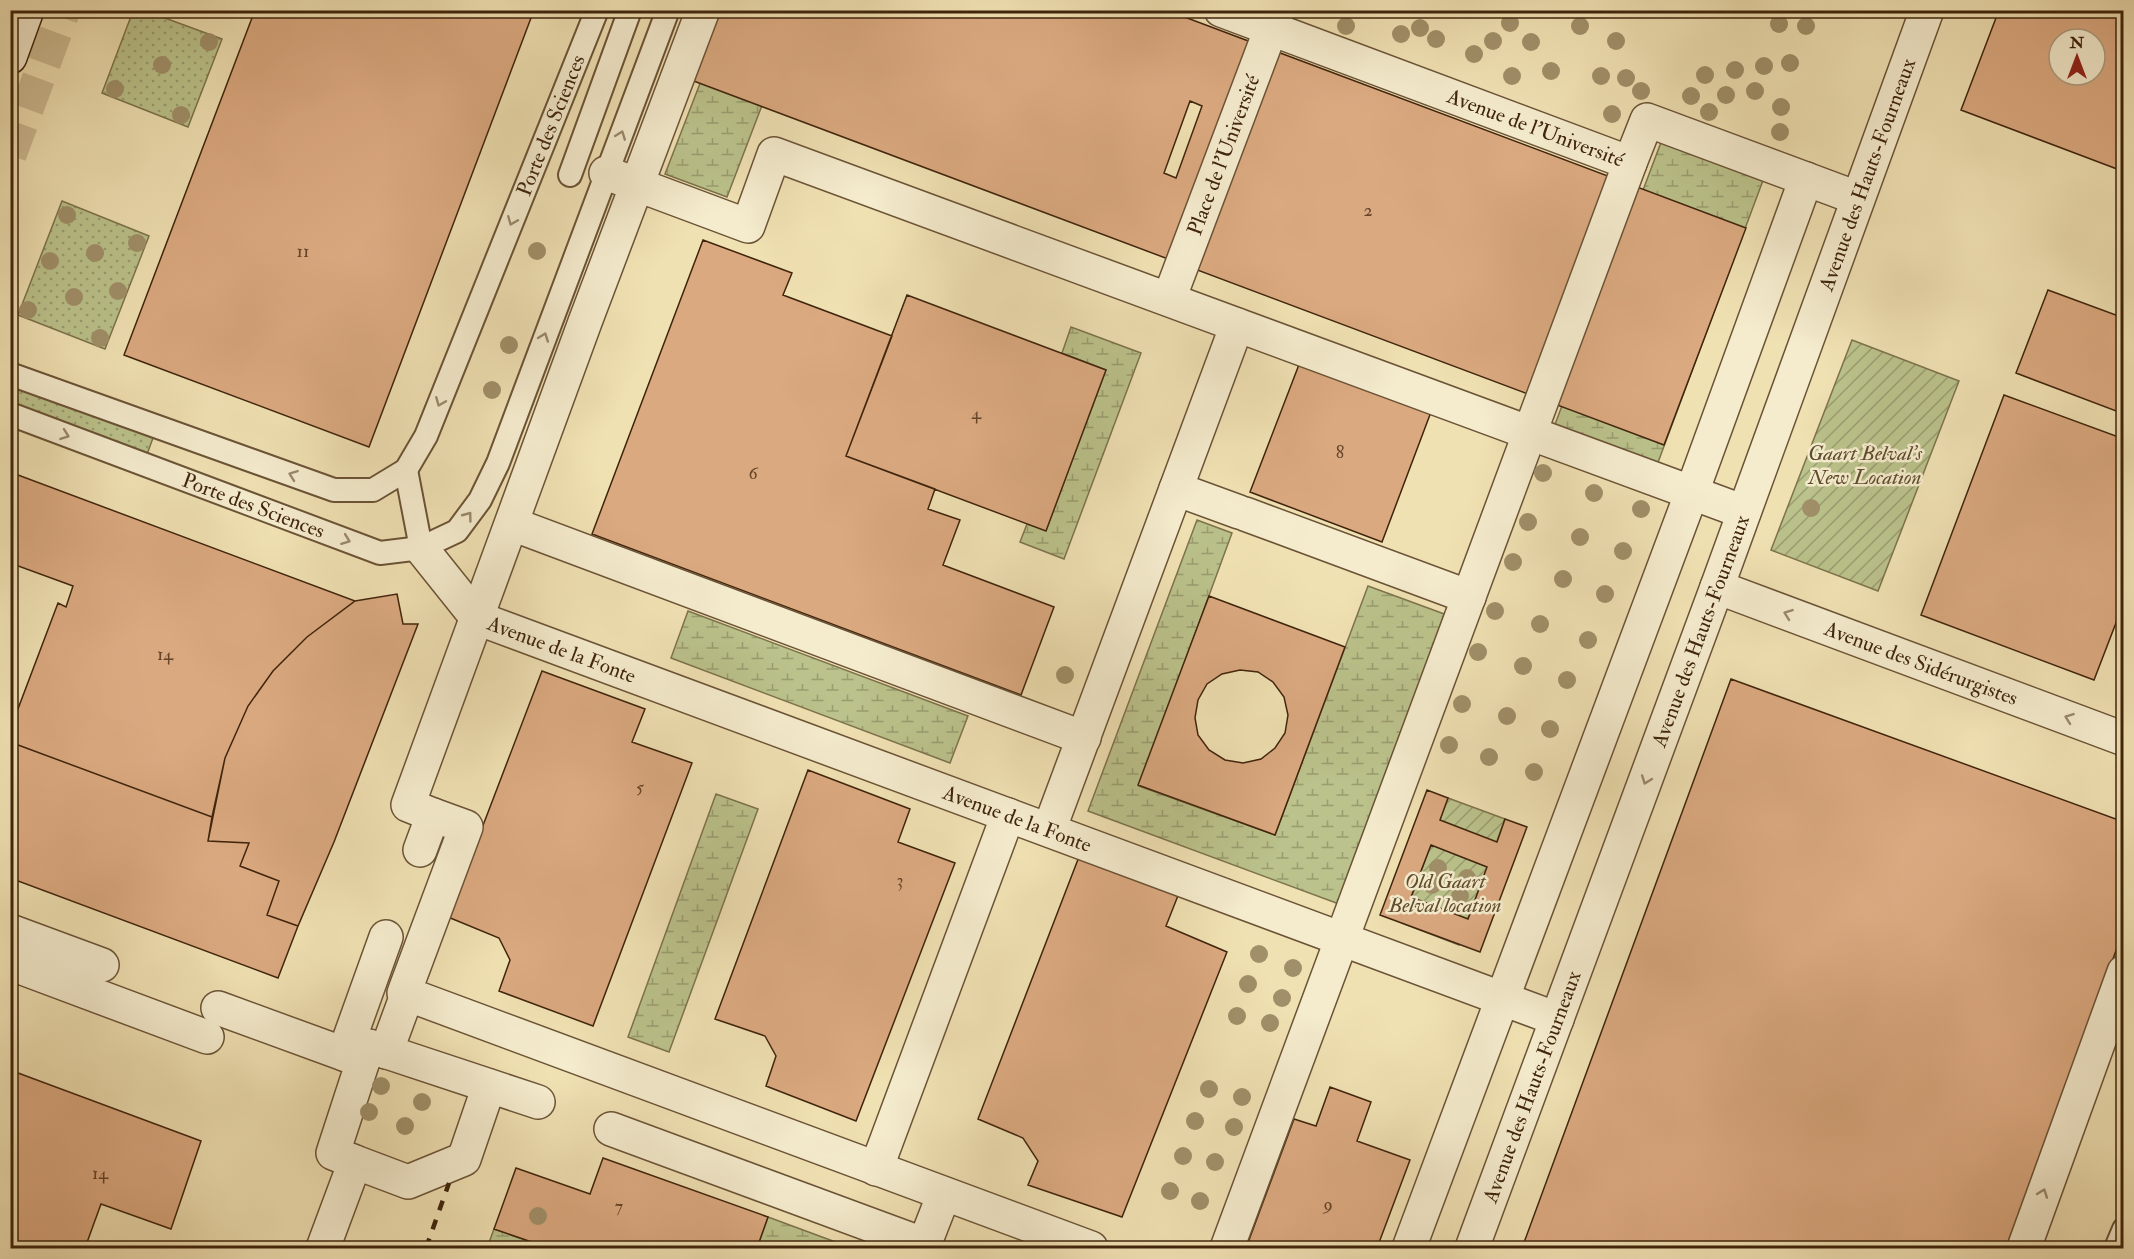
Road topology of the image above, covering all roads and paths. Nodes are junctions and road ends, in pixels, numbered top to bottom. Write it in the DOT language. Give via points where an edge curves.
graph roads {
  1 [pos="27,10"];
  2 [pos="597,10"];
  3 [pos="630,10"];
  4 [pos="668,10"];
  5 [pos="703,10"];
  6 [pos="1221,10"];
  7 [pos="1926,10"];
  8 [pos="1274,20"];
  9 [pos="10,57"];
  10 [pos="1630,163"];
  11 [pos="606,173"];
  12 [pos="570,175"];
  13 [pos="1806,179"];
  14 [pos="637,184"];
  15 [pos="1857,198"];
  16 [pos="1169,299"];
  17 [pos="1237,325"];
  18 [pos="10,374"];
  19 [pos="10,414"];
  20 [pos="1530,433"];
  21 [pos="406,470"];
  22 [pos="1176,489"];
  23 [pos="1692,492"];
  24 [pos="1744,512"];
  25 [pos="512,524"];
  26 [pos="422,548"];
  27 [pos="1717,587"];
  28 [pos="1469,597"];
  29 [pos="473,630"];
  30 [pos="1084,738"];
  31 [pos="2124,739"];
  32 [pos="433,815"];
  33 [pos="1008,815"];
  34 [pos="1049,830"];
  35 [pos="420,850"];
  36 [pos="23,936"];
  37 [pos="386,937"];
  38 [pos="1342,939"];
  39 [pos="102,965"];
  40 [pos="2124,972"];
  41 [pos="407,994"];
  42 [pos="1502,999"];
  43 [pos="1557,1019"];
  44 [pos="364,1056"];
  45 [pos="489,1086"];
  46 [pos="538,1102"];
  47 [pos="611,1129"];
  48 [pos="355,1162"];
  49 [pos="876,1169"];
  50 [pos="944,1194"];
  51 [pos="2124,1229"];
  52 [pos="924,1247"];
  53 [pos="1084,1247"];
  54 [pos="323,1248"];
  55 [pos="1227,1248"];
  56 [pos="1409,1248"];
  57 [pos="1472,1248"];
  58 [pos="2024,1248"];
  59 [pos="2116,1248"];
  1 -- 9 [label="street"];
  2 -- 21 [label="lane, Porte des Sciences, one-way" via="426,436"];
  3 -- 12 [label="lane"];
  11 -- 4 [label="lane, Porte des Sciences, one-way"];
  5 -- 14 [label="street"];
  6 -- 8 [label="street, Avenue de l'Université"];
  7 -- 15 [label="street, Avenue des Hauts-Fourneaux"];
  8 -- 10 [label="street, Avenue de l'Université"];
  8 -- 16 [label="street, Place de l'Université"];
  10 -- 13 [label="street, Avenue de l'Université" via="1647,120"];
  10 -- 20 [label="street"];
  11 -- 14 [label="street"];
  26 -- 11 [label="lane, Porte des Sciences, one-way" via="457,531 498,463"];
  13 -- 15 [label="street, Avenue de l'Université"];
  13 -- 23 [label="street"];
  14 -- 16 [label="street" via="748,226 774,154"];
  14 -- 25 [label="street"];
  15 -- 24 [label="street, Avenue des Hauts-Fourneaux"];
  16 -- 17 [label="street"];
  17 -- 20 [label="street"];
  17 -- 22 [label="street"];
  21 -- 18 [label="lane, Porte des Sciences, one-way" via="373,490 334,490"];
  19 -- 26 [label="lane, Porte des Sciences, one-way" via="380,553"];
  20 -- 23 [label="street"];
  20 -- 28 [label="street"];
  21 -- 26 [label="lane"];
  22 -- 28 [label="street"];
  22 -- 30 [label="street"];
  23 -- 24 [label="street"];
  23 -- 42 [label="street"];
  24 -- 27 [label="street, Avenue des Hauts-Fourneaux"];
  25 -- 29 [label="street"];
  25 -- 30 [label="street" via="679,577"];
  26 -- 29 [label="street, Avenue de la Fonte"];
  31 -- 27 [label="street, Avenue des Sidérurgistes, one-way"];
  27 -- 43 [label="street, Avenue des Hauts-Fourneaux, one-way"];
  28 -- 38 [label="street"];
  29 -- 32 [label="street" via="408,806"];
  29 -- 33 [label="street, Avenue de la Fonte"];
  30 -- 34 [label="street"];
  32 -- 35 [label="street"];
  32 -- 41 [label="street" via="466,827 404,993"];
  33 -- 34 [label="street, Avenue de la Fonte"];
  33 -- 49 [label="street"];
  34 -- 38 [label="street, Avenue de la Fonte"];
  36 -- 39 [label="street"];
  36 -- 44 [label="street" via="25,969 50,978 213,1022"];
  37 -- 44 [label="street"];
  38 -- 42 [label="street, Avenue de la Fonte"];
  38 -- 55 [label="street"];
  58 -- 40 [label="street, one-way"];
  41 -- 44 [label="street"];
  41 -- 49 [label="street"];
  42 -- 43 [label="street, Avenue de la Fonte"];
  42 -- 56 [label="street"];
  43 -- 57 [label="street, Avenue des Hauts-Fourneaux"];
  44 -- 45 [label="street"];
  44 -- 48 [label="street" via="333,1153"];
  45 -- 46 [label="street"];
  45 -- 48 [label="street" via="464,1159 408,1182"];
  47 -- 52 [label="street"];
  48 -- 54 [label="street"];
  49 -- 50 [label="street"];
  50 -- 52 [label="street"];
  50 -- 53 [label="street"];
  51 -- 59 [label="lane"];
}
